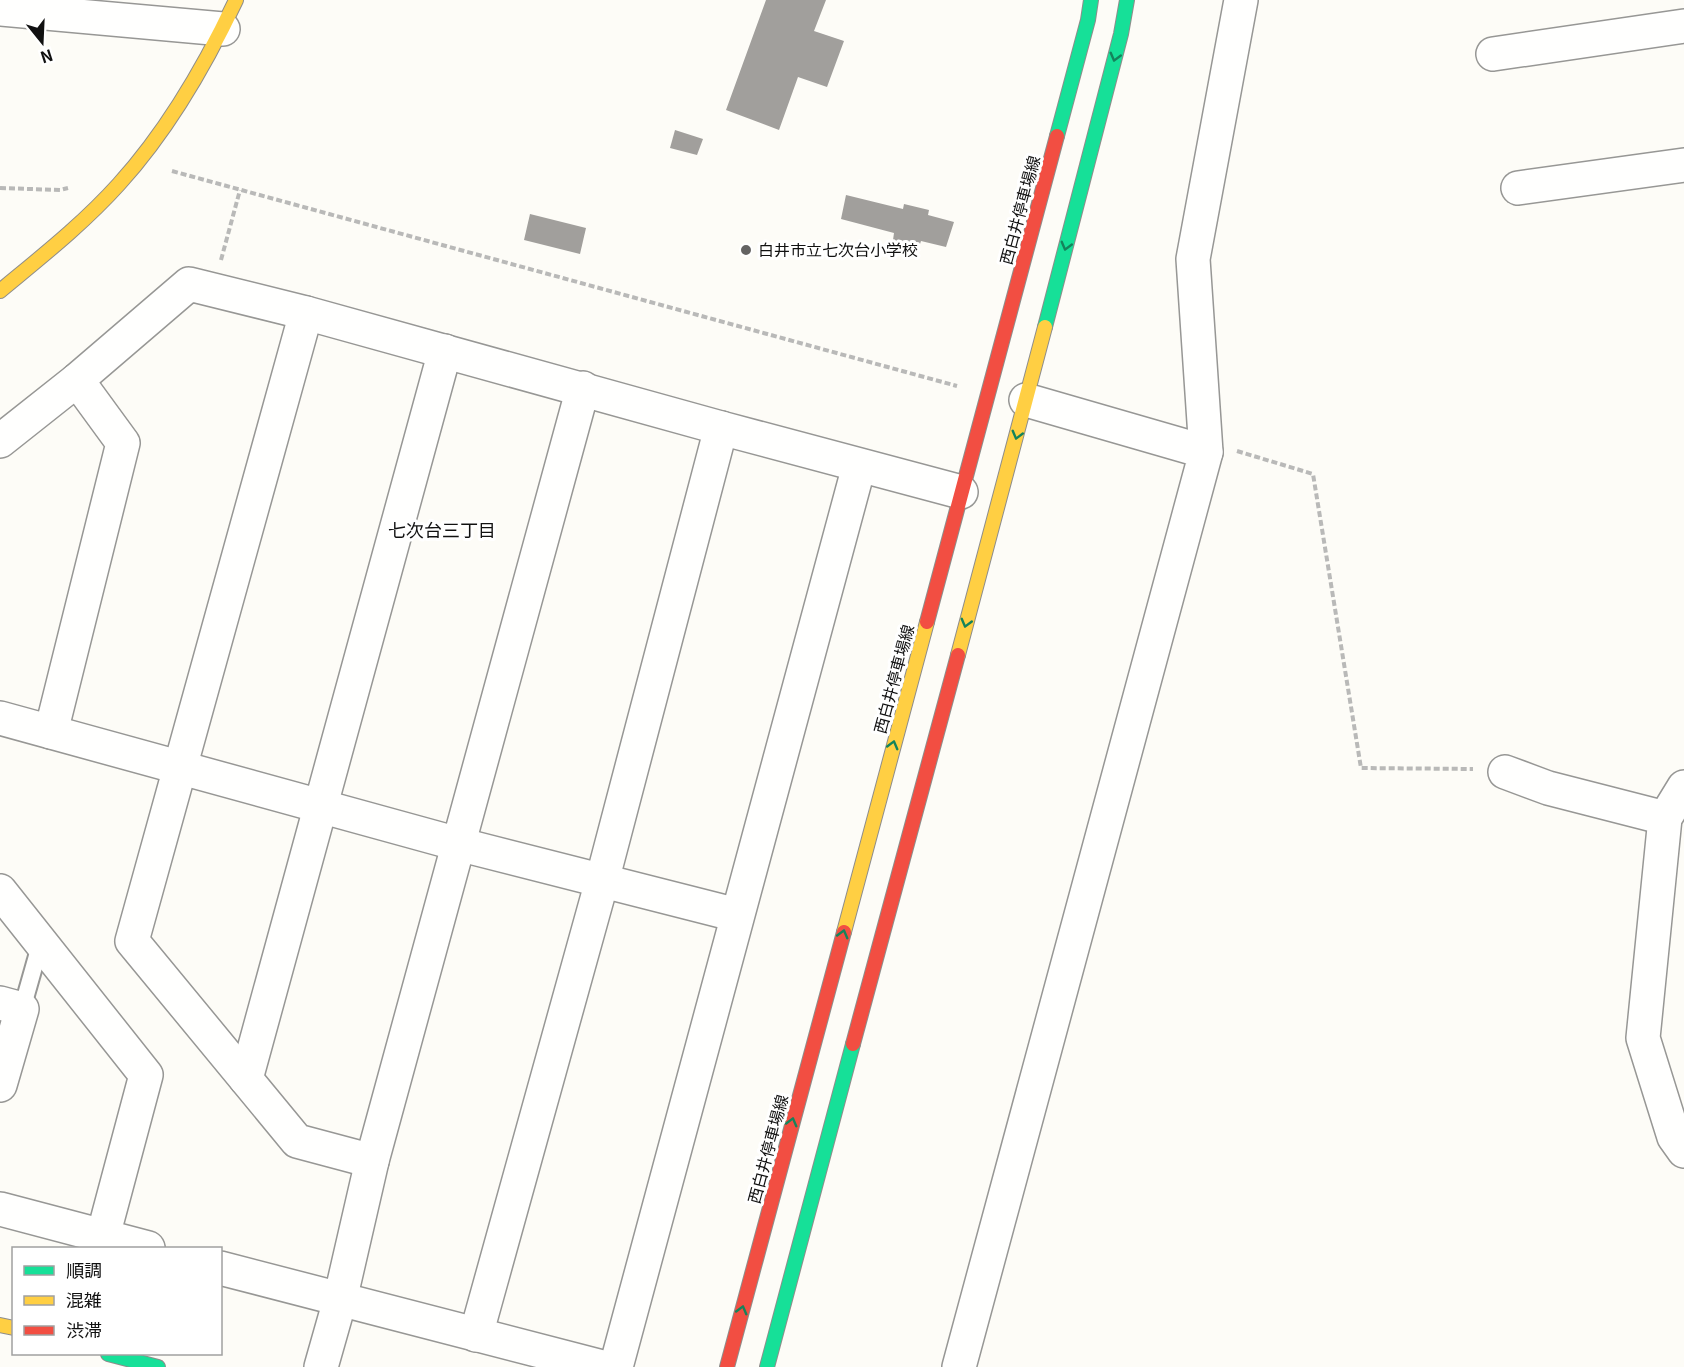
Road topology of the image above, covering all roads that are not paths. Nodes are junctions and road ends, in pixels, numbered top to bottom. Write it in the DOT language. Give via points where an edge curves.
graph roads {
  1 [pos="1091,0"];
  2 [pos="1127,0"];
  3 [pos="1240,0"];
  4 [pos="0,9"];
  5 [pos="129,10"];
  6 [pos="230,14"];
  7 [pos="1684,26"];
  8 [pos="1493,54"];
  9 [pos="1684,165"];
  10 [pos="1518,188"];
  11 [pos="0,291"];
  12 [pos="306,313"];
  13 [pos="445,351"];
  14 [pos="76,380"];
  15 [pos="583,388"];
  16 [pos="1026,400"];
  17 [pos="721,428"];
  18 [pos="0,441"];
  19 [pos="1206,452"];
  20 [pos="859,466"];
  21 [pos="961,492"];
  22 [pos="0,718"];
  23 [pos="51,732"];
  24 [pos="180,768"];
  25 [pos="1505,772"];
  26 [pos="1684,787"];
  27 [pos="322,806"];
  28 [pos="1665,818"];
  29 [pos="458,844"];
  30 [pos="602,880"];
  31 [pos="0,891"];
  32 [pos="737,915"];
  33 [pos="41,941"];
  34 [pos="11,1006"];
  35 [pos="246,1079"];
  36 [pos="0,1085"];
  37 [pos="1684,1151"];
  38 [pos="372,1161"];
  39 [pos="0,1209"];
  40 [pos="103,1236"];
  41 [pos="144,1247"];
  42 [pos="222,1269"];
  43 [pos="340,1300"];
  44 [pos="476,1335"];
  45 [pos="115,1355"];
  46 [pos="158,1367"];
  47 [pos="321,1367"];
  48 [pos="602,1367"];
  49 [pos="616,1367"];
  50 [pos="727,1367"];
  51 [pos="767,1367"];
  52 [pos="959,1367"];
  1 -- 21 [label="main road, 西白井停車場線"];
  2 -- 16 [label="main road, one-way"];
  3 -- 19 [label="street" via="1193,259"];
  4 -- 5 [label="street"];
  5 -- 6 [label="street"];
  6 -- 11 [label="main road" via="182,101 137,162 98,206"];
  7 -- 8 [label="street"];
  9 -- 10 [label="street"];
  12 -- 13 [label="street"];
  12 -- 14 [label="street" via="189,284"];
  12 -- 24 [label="street"];
  13 -- 15 [label="street"];
  13 -- 27 [label="street"];
  14 -- 18 [label="street"];
  14 -- 23 [label="street" via="123,443"];
  15 -- 17 [label="street"];
  15 -- 29 [label="street"];
  16 -- 19 [label="street"];
  16 -- 51 [label="main road, one-way"];
  17 -- 20 [label="street"];
  17 -- 30 [label="street"];
  19 -- 52 [label="street"];
  20 -- 21 [label="street"];
  20 -- 32 [label="street"];
  50 -- 21 [label="main road, 西白井停車場線, one-way"];
  22 -- 23 [label="street"];
  23 -- 24 [label="street"];
  24 -- 27 [label="street"];
  24 -- 35 [label="street" via="132,940"];
  25 -- 28 [label="street" via="1548,788"];
  26 -- 28 [label="street"];
  27 -- 29 [label="street"];
  27 -- 35 [label="street"];
  28 -- 37 [label="street" via="1643,1038 1674,1137"];
  29 -- 30 [label="street"];
  29 -- 38 [label="street"];
  30 -- 32 [label="street"];
  30 -- 44 [label="street"];
  31 -- 33 [label="street"];
  32 -- 49 [label="street"];
  33 -- 34 [label="lane"];
  33 -- 40 [label="street" via="146,1075"];
  34 -- 36 [label="street"];
  35 -- 38 [label="street" via="297,1141"];
  38 -- 43 [label="street"];
  39 -- 40 [label="street"];
  40 -- 41 [label="street"];
  42 -- 43 [label="street"];
  43 -- 44 [label="street"];
  43 -- 47 [label="street"];
  44 -- 48 [label="street"];
  45 -- 46 [label="main road"];
}
